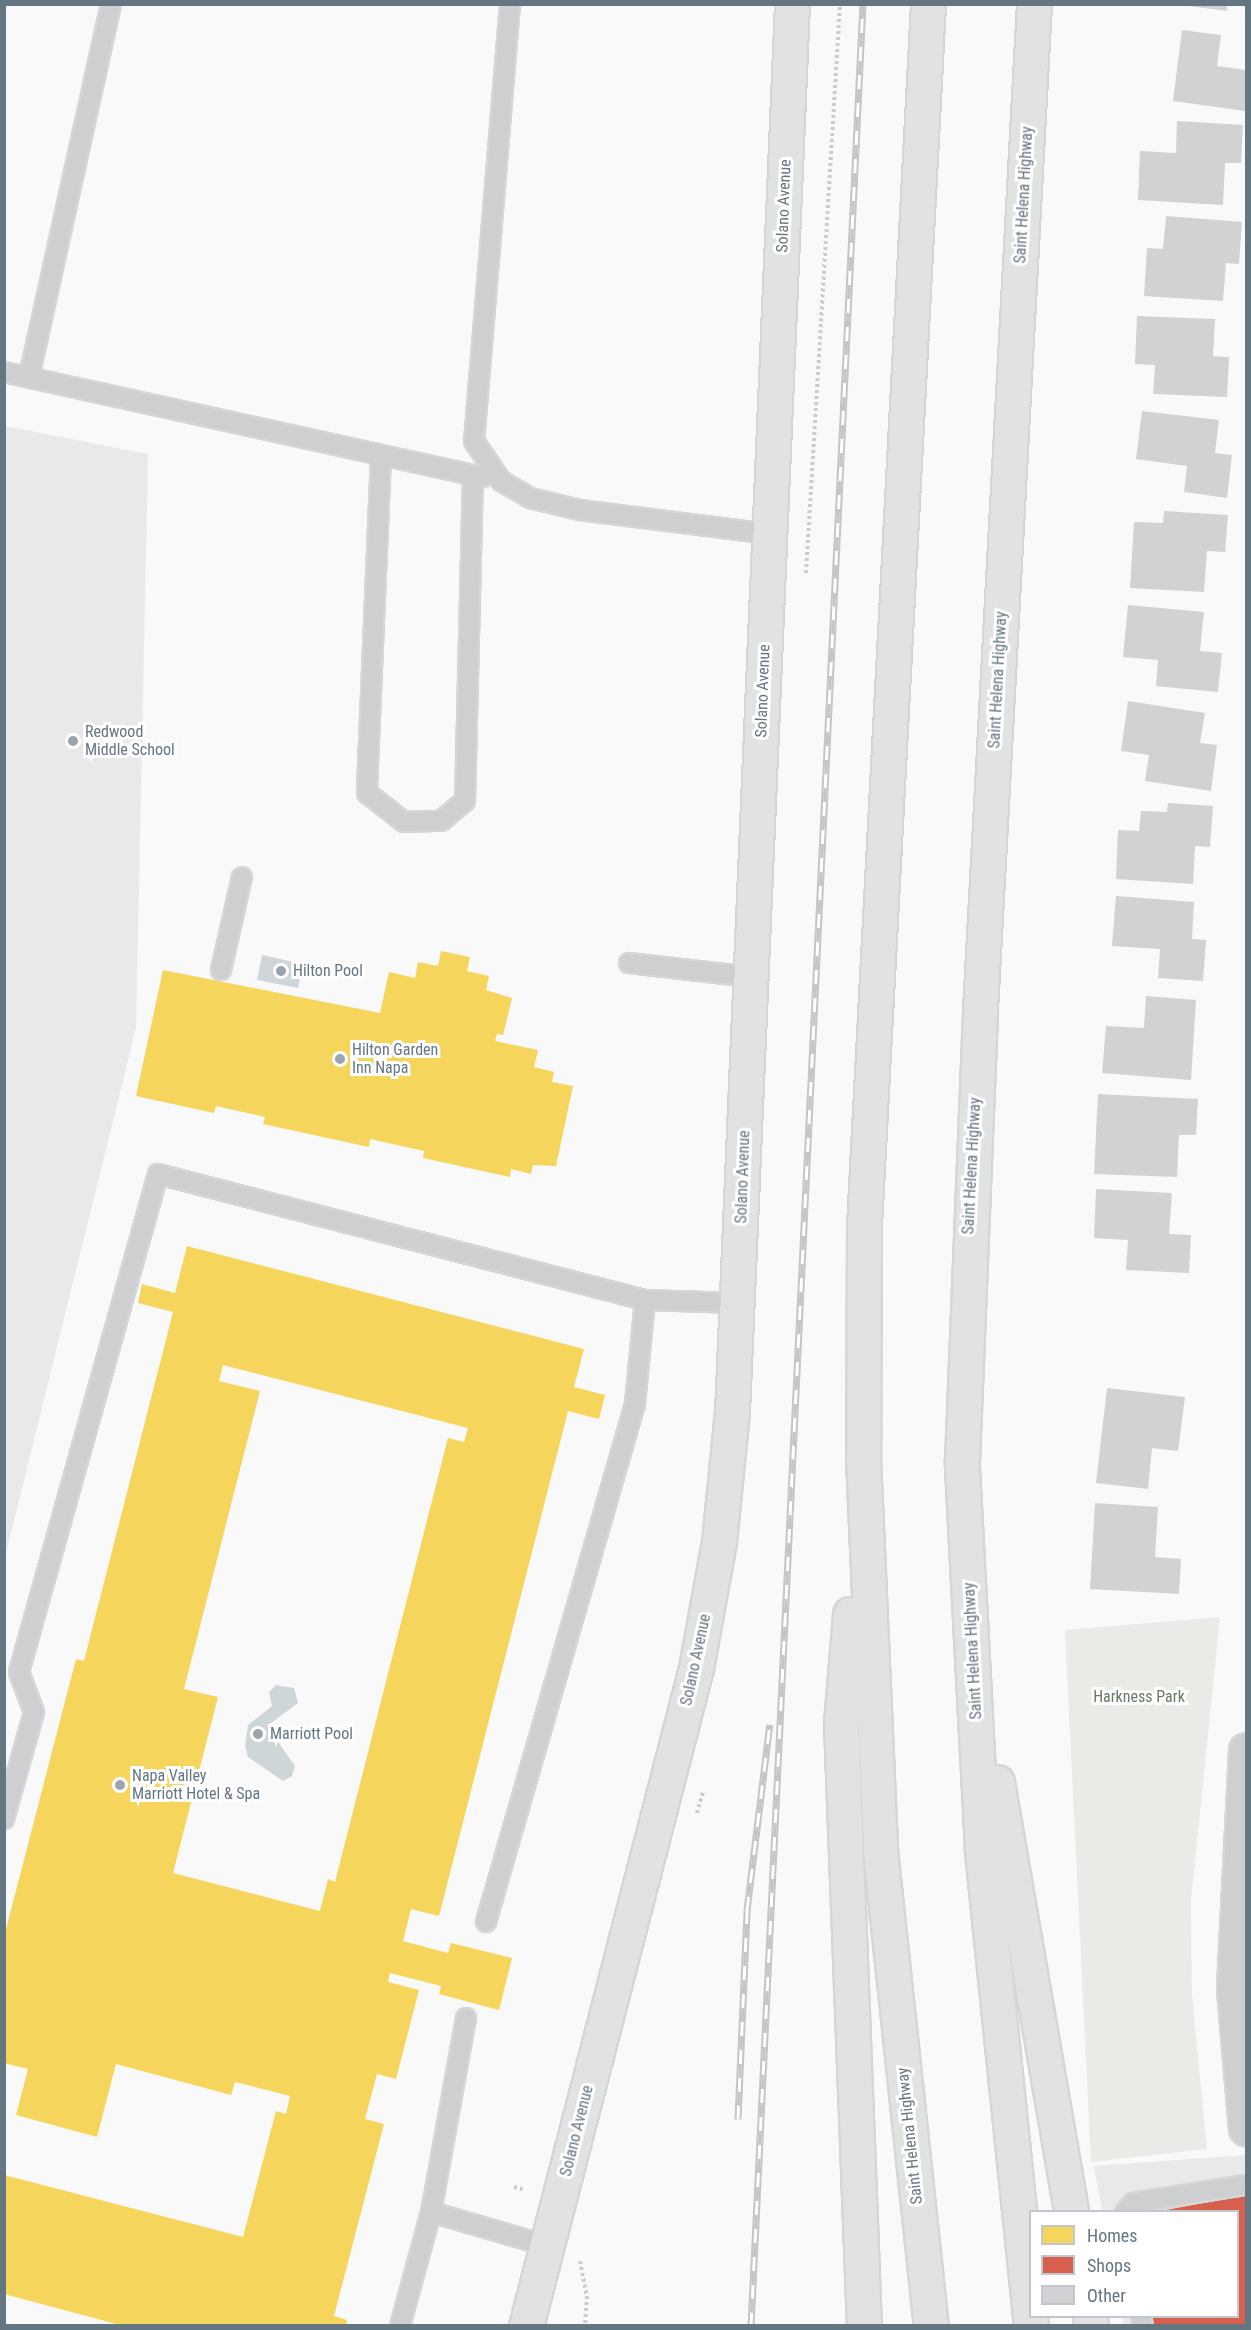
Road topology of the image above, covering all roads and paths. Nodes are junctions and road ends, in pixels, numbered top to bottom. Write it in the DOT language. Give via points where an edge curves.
graph roads {
  1 [pos="111,4"];
  2 [pos="510,4"];
  3 [pos="792,4"];
  4 [pos="928,4"];
  5 [pos="1034,4"];
  6 [pos="4,372"];
  7 [pos="29,377"];
  8 [pos="381,454"];
  9 [pos="473,475"];
  10 [pos="501,481"];
  11 [pos="770,534"];
  12 [pos="242,877"];
  13 [pos="629,963"];
  14 [pos="221,970"];
  15 [pos="751,977"];
  16 [pos="645,1299"];
  17 [pos="737,1304"];
  18 [pos="863,1457"];
  19 [pos="974,1651"];
  20 [pos="1246,1750"];
  21 [pos="4,1819"];
  22 [pos="1243,1878"];
  23 [pos="486,1922"];
  24 [pos="466,2018"];
  25 [pos="1246,2128"];
  26 [pos="1246,2185"];
  27 [pos="1071,2210"];
  28 [pos="1126,2210"];
  29 [pos="431,2212"];
  30 [pos="547,2246"];
  31 [pos="579,2256"];
  32 [pos="1029,2306"];
  33 [pos="400,2325"];
  34 [pos="526,2325"];
  35 [pos="585,2325"];
  36 [pos="864,2325"];
  37 [pos="931,2325"];
  1 -- 7 [label="lane"];
  2 -- 10 [label="lane" via="474,441"];
  3 -- 11 [label="main road, Solano Avenue"];
  4 -- 18 [label="main road, Saint Helena Highway" via="864,1227"];
  5 -- 19 [label="main road, Saint Helena Highway" via="968,1241 962,1461"];
  6 -- 7 [label="lane"];
  7 -- 8 [label="lane"];
  8 -- 9 [label="lane"];
  8 -- 9 [label="lane" via="367,793 404,822 441,821 465,801"];
  9 -- 10 [label="lane"];
  10 -- 11 [label="lane" via="530,498 580,510"];
  11 -- 15 [label="main road, Solano Avenue"];
  12 -- 14 [label="lane"];
  13 -- 15 [label="lane"];
  15 -- 17 [label="main road, Solano Avenue"];
  16 -- 17 [label="lane"];
  16 -- 21 [label="lane" via="158,1174 20,1672 33,1712"];
  16 -- 23 [label="lane" via="635,1404"];
  17 -- 30 [label="main road, Solano Avenue" via="719,1542 696,1668"];
  18 -- 36 [label="main road" via="841,1723"];
  18 -- 37 [label="main road, Saint Helena Highway" via="880,1850"];
  19 -- 27 [label="main road"];
  19 -- 32 [label="main road, Saint Helena Highway" via="982,1849"];
  20 -- 22 [label="street"];
  22 -- 25 [label="street" via="1234,1989"];
  24 -- 29 [label="lane"];
  26 -- 28 [label="lane" via="1133,2203"];
  29 -- 30 [label="lane"];
  29 -- 33 [label="lane"];
  30 -- 34 [label="main road, Solano Avenue"];
  31 -- 35 [label="path" via="587,2296"];
}
